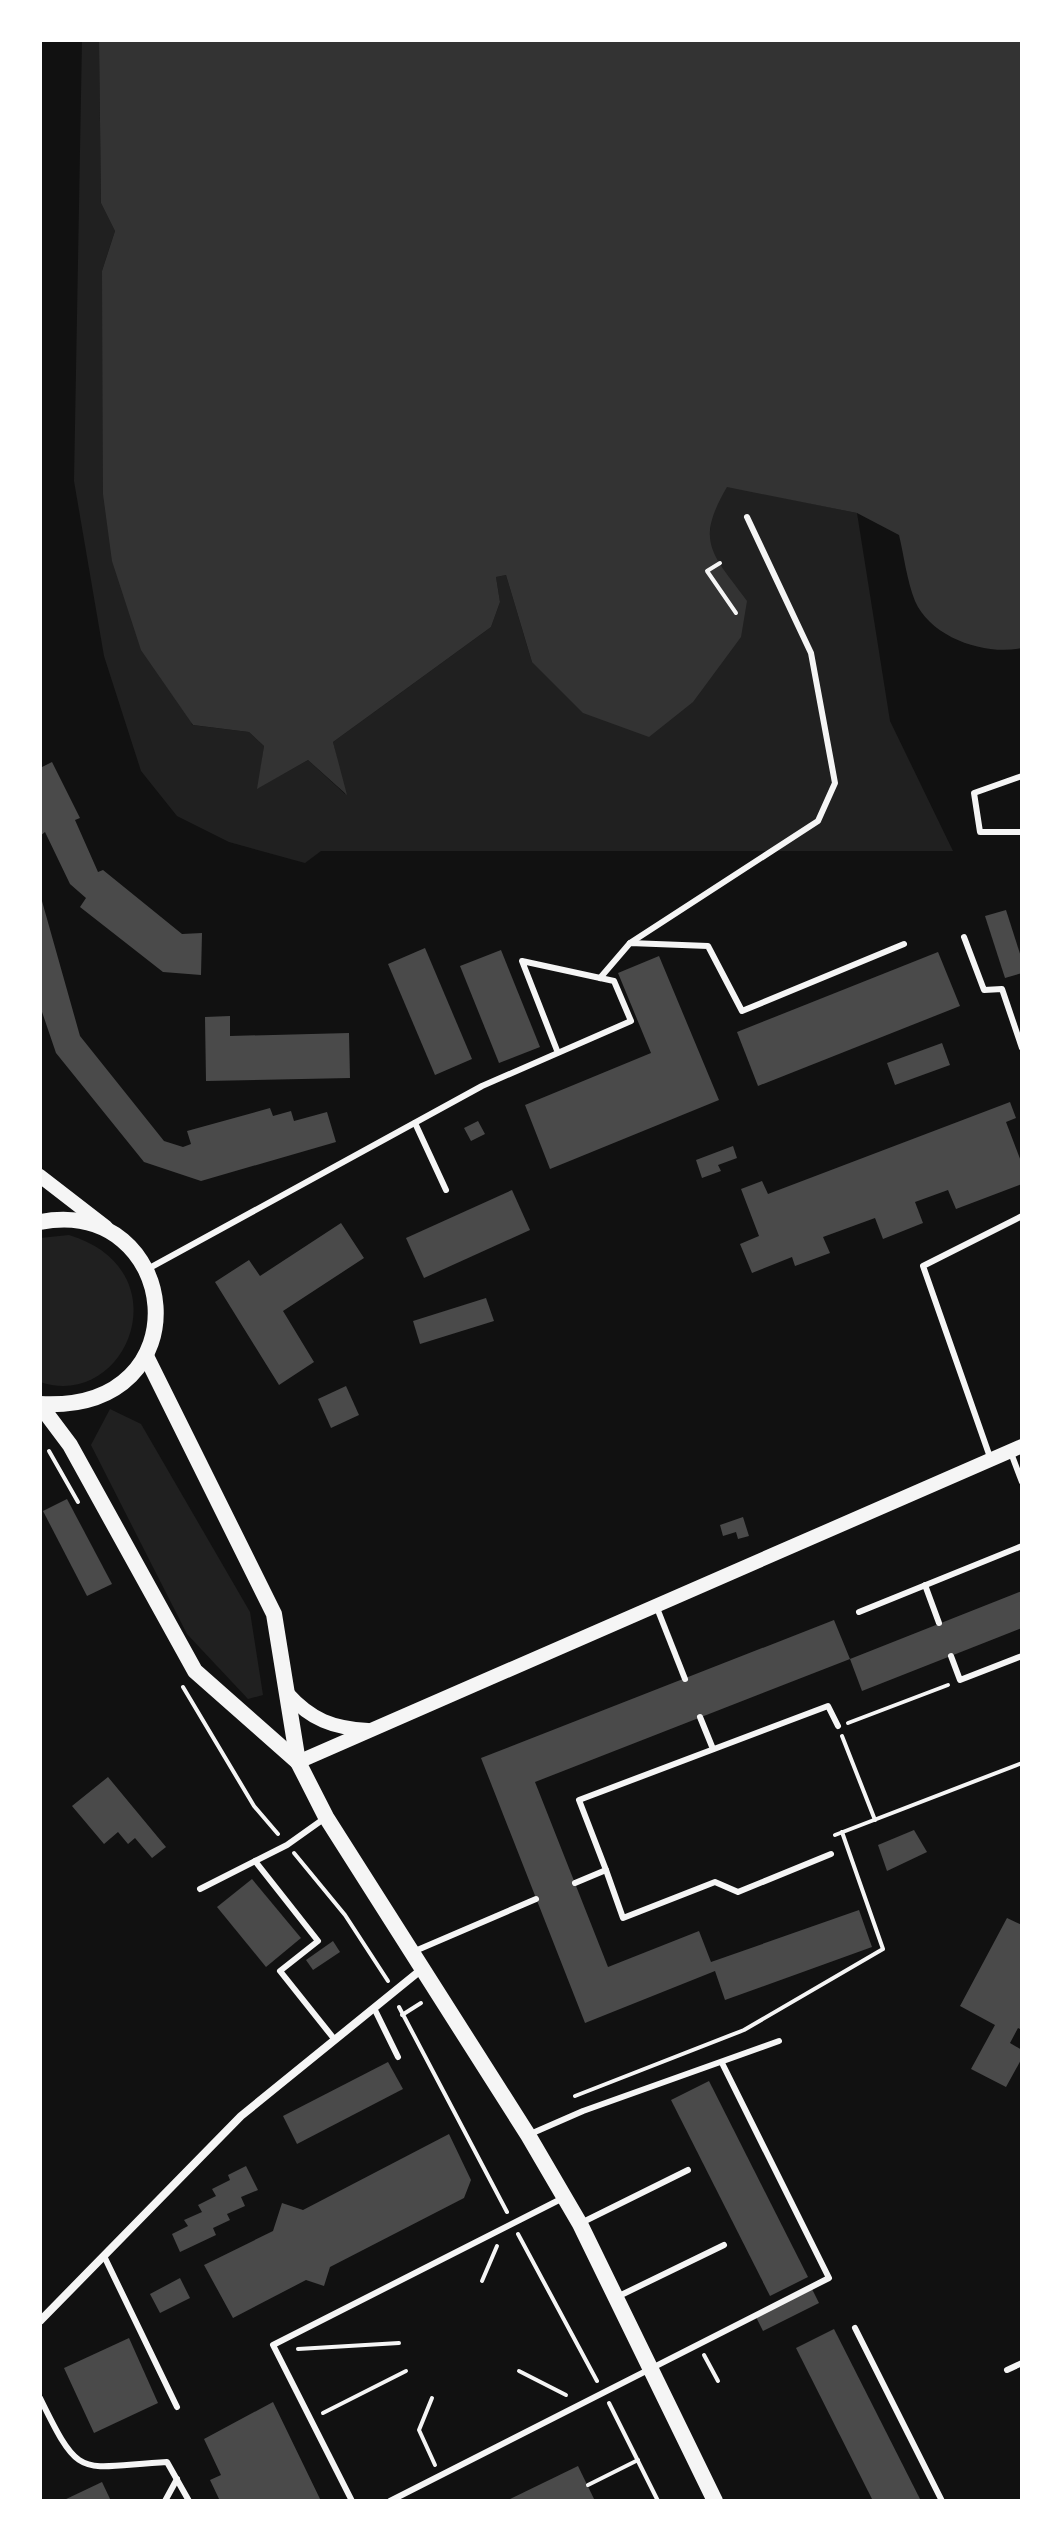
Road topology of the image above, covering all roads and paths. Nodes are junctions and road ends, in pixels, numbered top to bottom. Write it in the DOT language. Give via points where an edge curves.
graph roads {
  1 [pos="747,517"];
  2 [pos="720,563"];
  3 [pos="736,613"];
  4 [pos="1022,776"];
  5 [pos="1022,832"];
  6 [pos="964,937"];
  7 [pos="630,943"];
  8 [pos="904,944"];
  9 [pos="600,978"];
  10 [pos="1022,1048"];
  11 [pos="558,1053"];
  12 [pos="415,1123"];
  13 [pos="40,1176"];
  14 [pos="446,1190"];
  15 [pos="1022,1216"];
  16 [pos="40,1222"];
  17 [pos="123,1240"];
  18 [pos="146,1270"];
  19 [pos="146,1356"];
  20 [pos="40,1405"];
  21 [pos="44,1443"];
  22 [pos="1016,1450"];
  23 [pos="992,1461"];
  24 [pos="1022,1482"];
  25 [pos="83,1512"];
  26 [pos="1022,1546"];
  27 [pos="925,1585"];
  28 [pos="657,1608"];
  29 [pos="859,1612"];
  30 [pos="939,1623"];
  31 [pos="951,1656"];
  32 [pos="1022,1656"];
  33 [pos="176,1676"];
  34 [pos="685,1679"];
  35 [pos="960,1680"];
  36 [pos="287,1693"];
  37 [pos="700,1717"];
  38 [pos="839,1728"];
  39 [pos="373,1730"];
  40 [pos="713,1749"];
  41 [pos="298,1762"];
  42 [pos="1022,1763"];
  43 [pos="326,1817"];
  44 [pos="875,1820"];
  45 [pos="842,1832"];
  46 [pos="835,1835"];
  47 [pos="287,1845"];
  48 [pos="831,1854"];
  49 [pos="255,1861"];
  50 [pos="606,1870"];
  51 [pos="575,1883"];
  52 [pos="200,1889"];
  53 [pos="536,1899"];
  54 [pos="411,1952"];
  55 [pos="422,1969"];
  56 [pos="395,1992"];
  57 [pos="374,2008"];
  58 [pos="335,2040"];
  59 [pos="779,2041"];
  60 [pos="398,2057"];
  61 [pos="722,2063"];
  62 [pos="575,2096"];
  63 [pos="528,2135"];
  64 [pos="688,2170"];
  65 [pos="564,2198"];
  66 [pos="513,2223"];
  67 [pos="580,2224"];
  68 [pos="505,2228"];
  69 [pos="724,2245"];
  70 [pos="104,2256"];
  71 [pos="482,2281"];
  72 [pos="616,2297"];
  73 [pos="40,2321"];
  74 [pos="855,2328"];
  75 [pos="399,2343"];
  76 [pos="276,2350"];
  77 [pos="704,2355"];
  78 [pos="1022,2363"];
  79 [pos="651,2369"];
  80 [pos="1007,2370"];
  81 [pos="406,2371"];
  82 [pos="519,2371"];
  83 [pos="718,2381"];
  84 [pos="604,2393"];
  85 [pos="40,2398"];
  86 [pos="432,2398"];
  87 [pos="583,2404"];
  88 [pos="177,2407"];
  89 [pos="310,2419"];
  90 [pos="638,2460"];
  91 [pos="441,2476"];
  92 [pos="177,2479"];
  93 [pos="588,2485"];
  94 [pos="165,2501"];
  95 [pos="189,2501"];
  96 [pos="352,2501"];
  97 [pos="390,2501"];
  98 [pos="658,2501"];
  99 [pos="715,2501"];
  100 [pos="942,2501"];
  1 -- 7 [label="lane" via="811,653 835,783 818,821"];
  2 -- 3 [label="path" via="707,571"];
  4 -- 5 [label="lane" via="974,793 980,832"];
  6 -- 10 [label="lane" via="984,990 1002,989"];
  7 -- 8 [label="lane" via="708,946 742,1011"];
  7 -- 9 [label="lane"];
  9 -- 11 [label="lane" via="614,981 631,1021"];
  9 -- 11 [label="lane" via="522,961"];
  11 -- 12 [label="lane"];
  12 -- 14 [label="lane"];
  12 -- 18 [label="lane"];
  13 -- 17 [label="street"];
  15 -- 23 [label="lane" via="923,1266"];
  16 -- 17 [label="main road" via="95,1224"];
  17 -- 18 [label="main road"];
  18 -- 19 [label="main road" via="157,1315"];
  19 -- 20 [label="main road" via="107,1394 84,1403"];
  19 -- 36 [label="main road" via="274,1614"];
  20 -- 41 [label="main road" via="70,1445 195,1671"];
  21 -- 25 [label="path"];
  22 -- 23 [label="street"];
  22 -- 24 [label="lane"];
  23 -- 28 [label="street"];
  26 -- 27 [label="lane"];
  27 -- 29 [label="lane"];
  27 -- 30 [label="lane"];
  28 -- 34 [label="lane"];
  28 -- 39 [label="street"];
  31 -- 35 [label="lane"];
  32 -- 35 [label="lane"];
  33 -- 47 [label="path" via="254,1806"];
  35 -- 38 [label="path"];
  36 -- 39 [label="street" via="323,1723"];
  36 -- 41 [label="main road"];
  37 -- 40 [label="lane"];
  38 -- 40 [label="lane" via="828,1706"];
  38 -- 44 [label="path"];
  39 -- 41 [label="street"];
  40 -- 50 [label="lane" via="579,1800"];
  41 -- 43 [label="main road"];
  42 -- 44 [label="path"];
  43 -- 47 [label="lane"];
  43 -- 54 [label="main road"];
  44 -- 45 [label="path"];
  45 -- 46 [label="path"];
  45 -- 62 [label="path" via="883,1949 744,2030"];
  47 -- 49 [label="lane"];
  47 -- 56 [label="path" via="345,1915"];
  48 -- 50 [label="lane" via="738,1892 715,1882 623,1918"];
  49 -- 52 [label="lane"];
  49 -- 58 [label="lane" via="318,1941 280,1971"];
  50 -- 51 [label="lane"];
  53 -- 54 [label="lane"];
  54 -- 55 [label="main road"];
  55 -- 56 [label="street"];
  55 -- 63 [label="main road"];
  56 -- 57 [label="street"];
  56 -- 66 [label="path" via="401,2015"];
  57 -- 58 [label="street"];
  57 -- 60 [label="lane"];
  58 -- 70 [label="street" via="241,2116"];
  59 -- 61 [label="lane"];
  61 -- 63 [label="lane"];
  61 -- 79 [label="lane" via="829,2278"];
  63 -- 65 [label="main road"];
  64 -- 67 [label="lane"];
  65 -- 66 [label="lane"];
  65 -- 67 [label="main road"];
  66 -- 68 [label="lane"];
  66 -- 84 [label="path"];
  67 -- 72 [label="main road"];
  68 -- 71 [label="path"];
  68 -- 76 [label="lane" via="273,2345"];
  69 -- 72 [label="lane"];
  70 -- 73 [label="street"];
  70 -- 88 [label="lane"];
  72 -- 79 [label="main road"];
  74 -- 100 [label="lane"];
  75 -- 76 [label="path"];
  76 -- 89 [label="lane"];
  77 -- 83 [label="path"];
  78 -- 80 [label="lane"];
  79 -- 84 [label="lane"];
  79 -- 99 [label="main road"];
  81 -- 89 [label="path"];
  82 -- 87 [label="path"];
  84 -- 87 [label="lane"];
  84 -- 90 [label="path"];
  85 -- 92 [label="lane" via="65,2450 77,2462 167,2462"];
  86 -- 91 [label="path" via="419,2430"];
  87 -- 91 [label="lane"];
  89 -- 96 [label="lane"];
  90 -- 93 [label="path"];
  90 -- 98 [label="path"];
  91 -- 97 [label="lane"];
  92 -- 94 [label="lane"];
  92 -- 95 [label="lane"];
}
